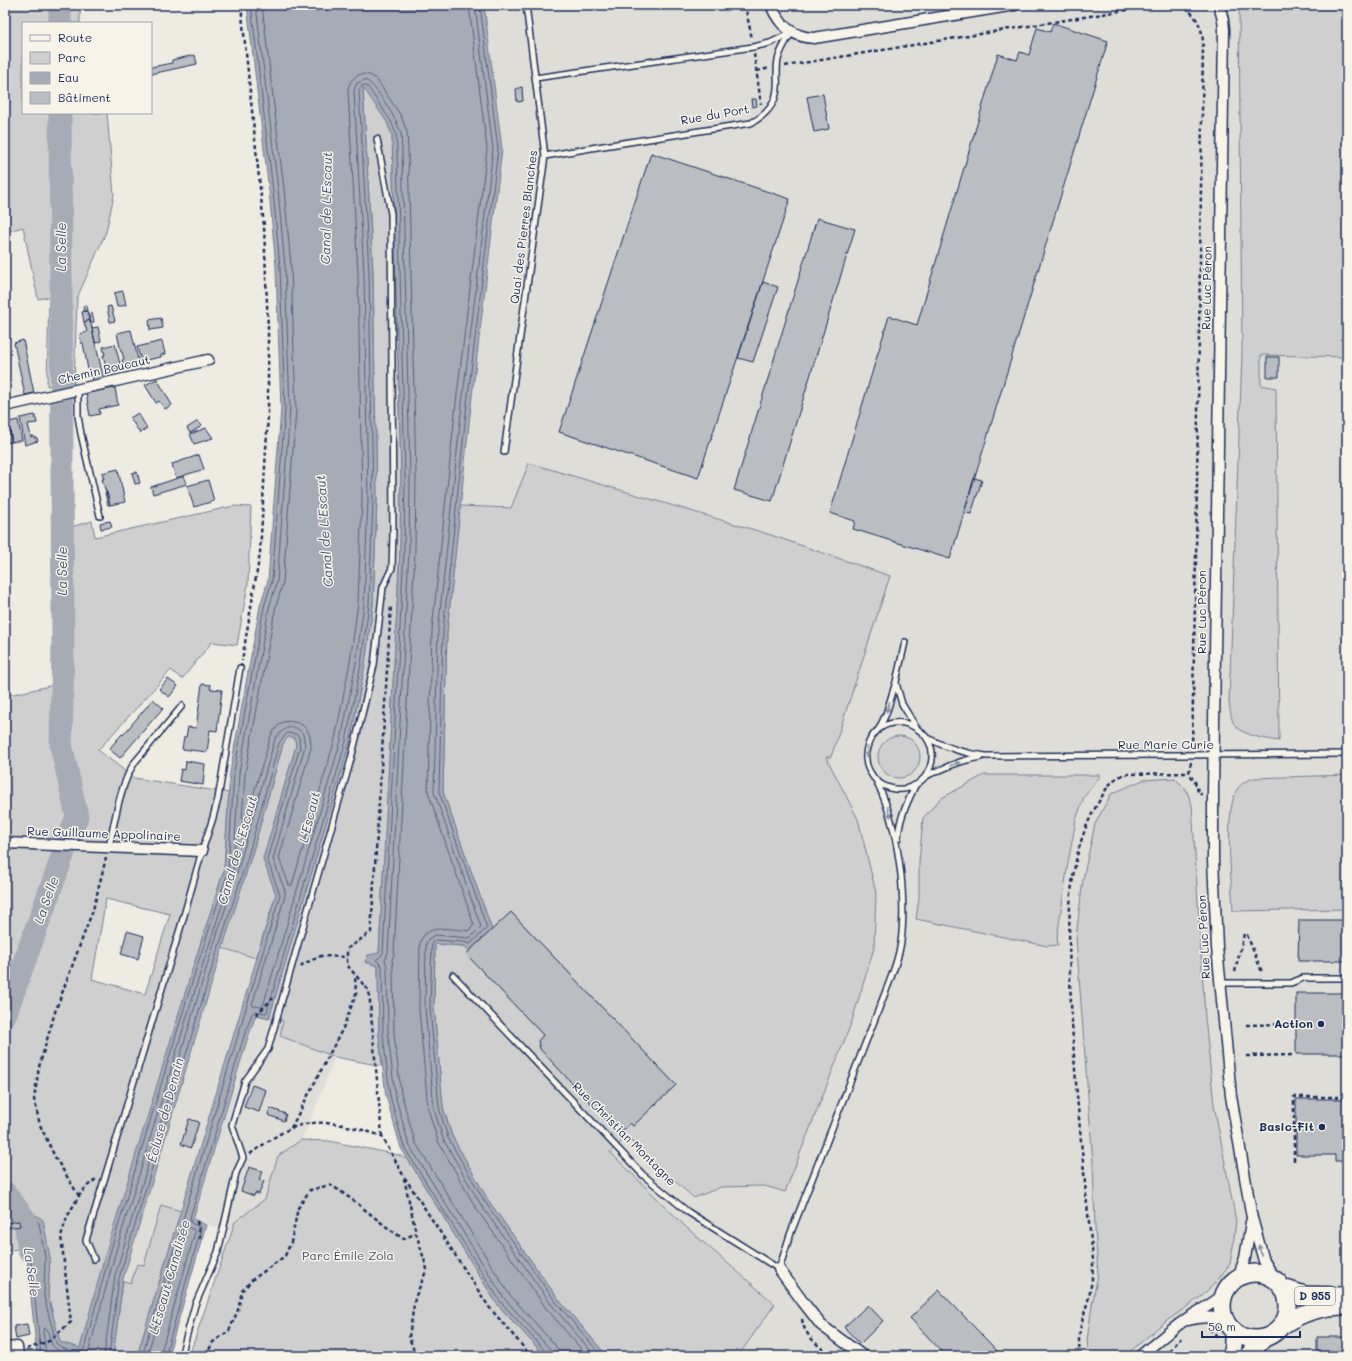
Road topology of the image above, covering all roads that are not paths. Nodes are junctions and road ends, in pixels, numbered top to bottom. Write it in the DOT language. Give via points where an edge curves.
graph roads {
  1 [pos="526,5"];
  2 [pos="771,5"];
  3 [pos="1015,5"];
  4 [pos="1219,5"];
  5 [pos="792,32"];
  6 [pos="536,78"];
  7 [pos="377,139"];
  8 [pos="545,156"];
  9 [pos="208,360"];
  10 [pos="78,390"];
  11 [pos="5,406"];
  12 [pos="504,452"];
  13 [pos="100,516"];
  14 [pos="906,642"];
  15 [pos="240,668"];
  16 [pos="896,682"];
  17 [pos="182,706"];
  18 [pos="916,728"];
  19 [pos="877,731"];
  20 [pos="927,738"];
  21 [pos="1347,754"];
  22 [pos="1213,755"];
  23 [pos="986,756"];
  24 [pos="925,777"];
  25 [pos="876,780"];
  26 [pos="915,785"];
  27 [pos="5,843"];
  28 [pos="897,845"];
  29 [pos="109,847"];
  30 [pos="202,851"];
  31 [pos="453,975"];
  32 [pos="1347,978"];
  33 [pos="1220,984"];
  34 [pos="1252,1218"];
  35 [pos="94,1260"];
  36 [pos="778,1269"];
  37 [pos="1238,1278"];
  38 [pos="1279,1283"];
  39 [pos="1224,1294"];
  40 [pos="1347,1296"];
  41 [pos="1347,1306"];
  42 [pos="1182,1321"];
  43 [pos="1230,1326"];
  44 [pos="1281,1326"];
  45 [pos="1264,1338"];
  46 [pos="5,1348"];
  47 [pos="17,1352"];
  48 [pos="181,1356"];
  49 [pos="863,1356"];
  50 [pos="1140,1356"];
  51 [pos="1232,1356"];
  52 [pos="1248,1356"];
  1 -- 6 [label="lane, Quai des Pierres Blanches"];
  2 -- 5 [label="street" via="779,19"];
  3 -- 5 [label="street" via="814,38 804,38"];
  4 -- 22 [label="street, Rue Luc Péron" via="1224,29"];
  5 -- 6 [label="lane" via="770,43 753,47"];
  5 -- 8 [label="lane, Rue du Port" via="782,49 777,67 776,97 773,104 762,117 751,123"];
  6 -- 8 [label="lane, Quai des Pierres Blanches"];
  7 -- 48 [label="lane" via="391,214 392,568 383,587 374,665 351,759 290,972 268,1048 245,1081 232,1125 243,1158 235,1177 218,1252 195,1305"];
  8 -- 12 [label="lane, Quai des Pierres Blanches"];
  9 -- 10 [label="street, Chemin Boucaut"];
  10 -- 11 [label="street, Chemin Boucaut"];
  10 -- 13 [label="lane" via="81,434"];
  14 -- 16 [label="lane"];
  15 -- 30 [label="lane" via="218,799"];
  16 -- 18 [label="lane" via="902,704"];
  16 -- 19 [label="lane, one-way"];
  17 -- 29 [label="lane" via="128,772"];
  18 -- 19 [label="lane" via="897,723"];
  18 -- 20 [label="lane"];
  19 -- 25 [label="lane, one-way" via="868,745 866,756 870,771"];
  20 -- 23 [label="lane, Rue Marie Curie" via="948,747"];
  20 -- 24 [label="lane" via="932,758"];
  21 -- 22 [label="lane, Rue Marie Curie"];
  22 -- 23 [label="lane, Rue Marie Curie"];
  22 -- 33 [label="street, Rue Luc Péron" via="1213,860"];
  24 -- 23 [label="lane, Rue Marie Curie, one-way" via="953,765"];
  24 -- 26 [label="lane"];
  25 -- 26 [label="lane" via="894,789 905,789"];
  25 -- 28 [label="lane, one-way" via="890,812"];
  26 -- 28 [label="lane" via="901,820"];
  27 -- 29 [label="street, Rue Guillaume Appolinaire"];
  28 -- 36 [label="lane" via="903,901 898,958"];
  29 -- 30 [label="street, Rue Guillaume Appolinaire"];
  30 -- 35 [label="lane" via="86,1240"];
  31 -- 36 [label="lane, Rue Christian Montagne" via="643,1175 688,1212"];
  32 -- 33 [label="lane" via="1303,978 1291,983"];
  33 -- 34 [label="street, Rue Luc Péron" via="1231,1096"];
  34 -- 37 [label="street, Rue Luc Péron" via="1245,1258"];
  38 -- 34 [label="street, Rue Luc Péron, one-way" via="1264,1261"];
  36 -- 49 [label="street, Rue Christian Montagne" via="821,1325"];
  37 -- 38 [label="main road" via="1247,1274 1266,1274"];
  37 -- 39 [label="main road"];
  38 -- 40 [label="main road, D 955" via="1305,1295"];
  38 -- 44 [label="main road" via="1287,1296 1288,1305 1286,1318"];
  39 -- 42 [label="street" via="1214,1303"];
  39 -- 43 [label="main road" via="1222,1308"];
  41 -- 44 [label="main road, D 955" via="1332,1306 1306,1312"];
  42 -- 43 [label="street" via="1208,1317 1221,1319"];
  42 -- 50 [label="street"];
  43 -- 45 [label="main road" via="1248,1338"];
  43 -- 51 [label="main road"];
  44 -- 45 [label="main road"];
  45 -- 52 [label="main road"];
  46 -- 47 [label="street"];
}
